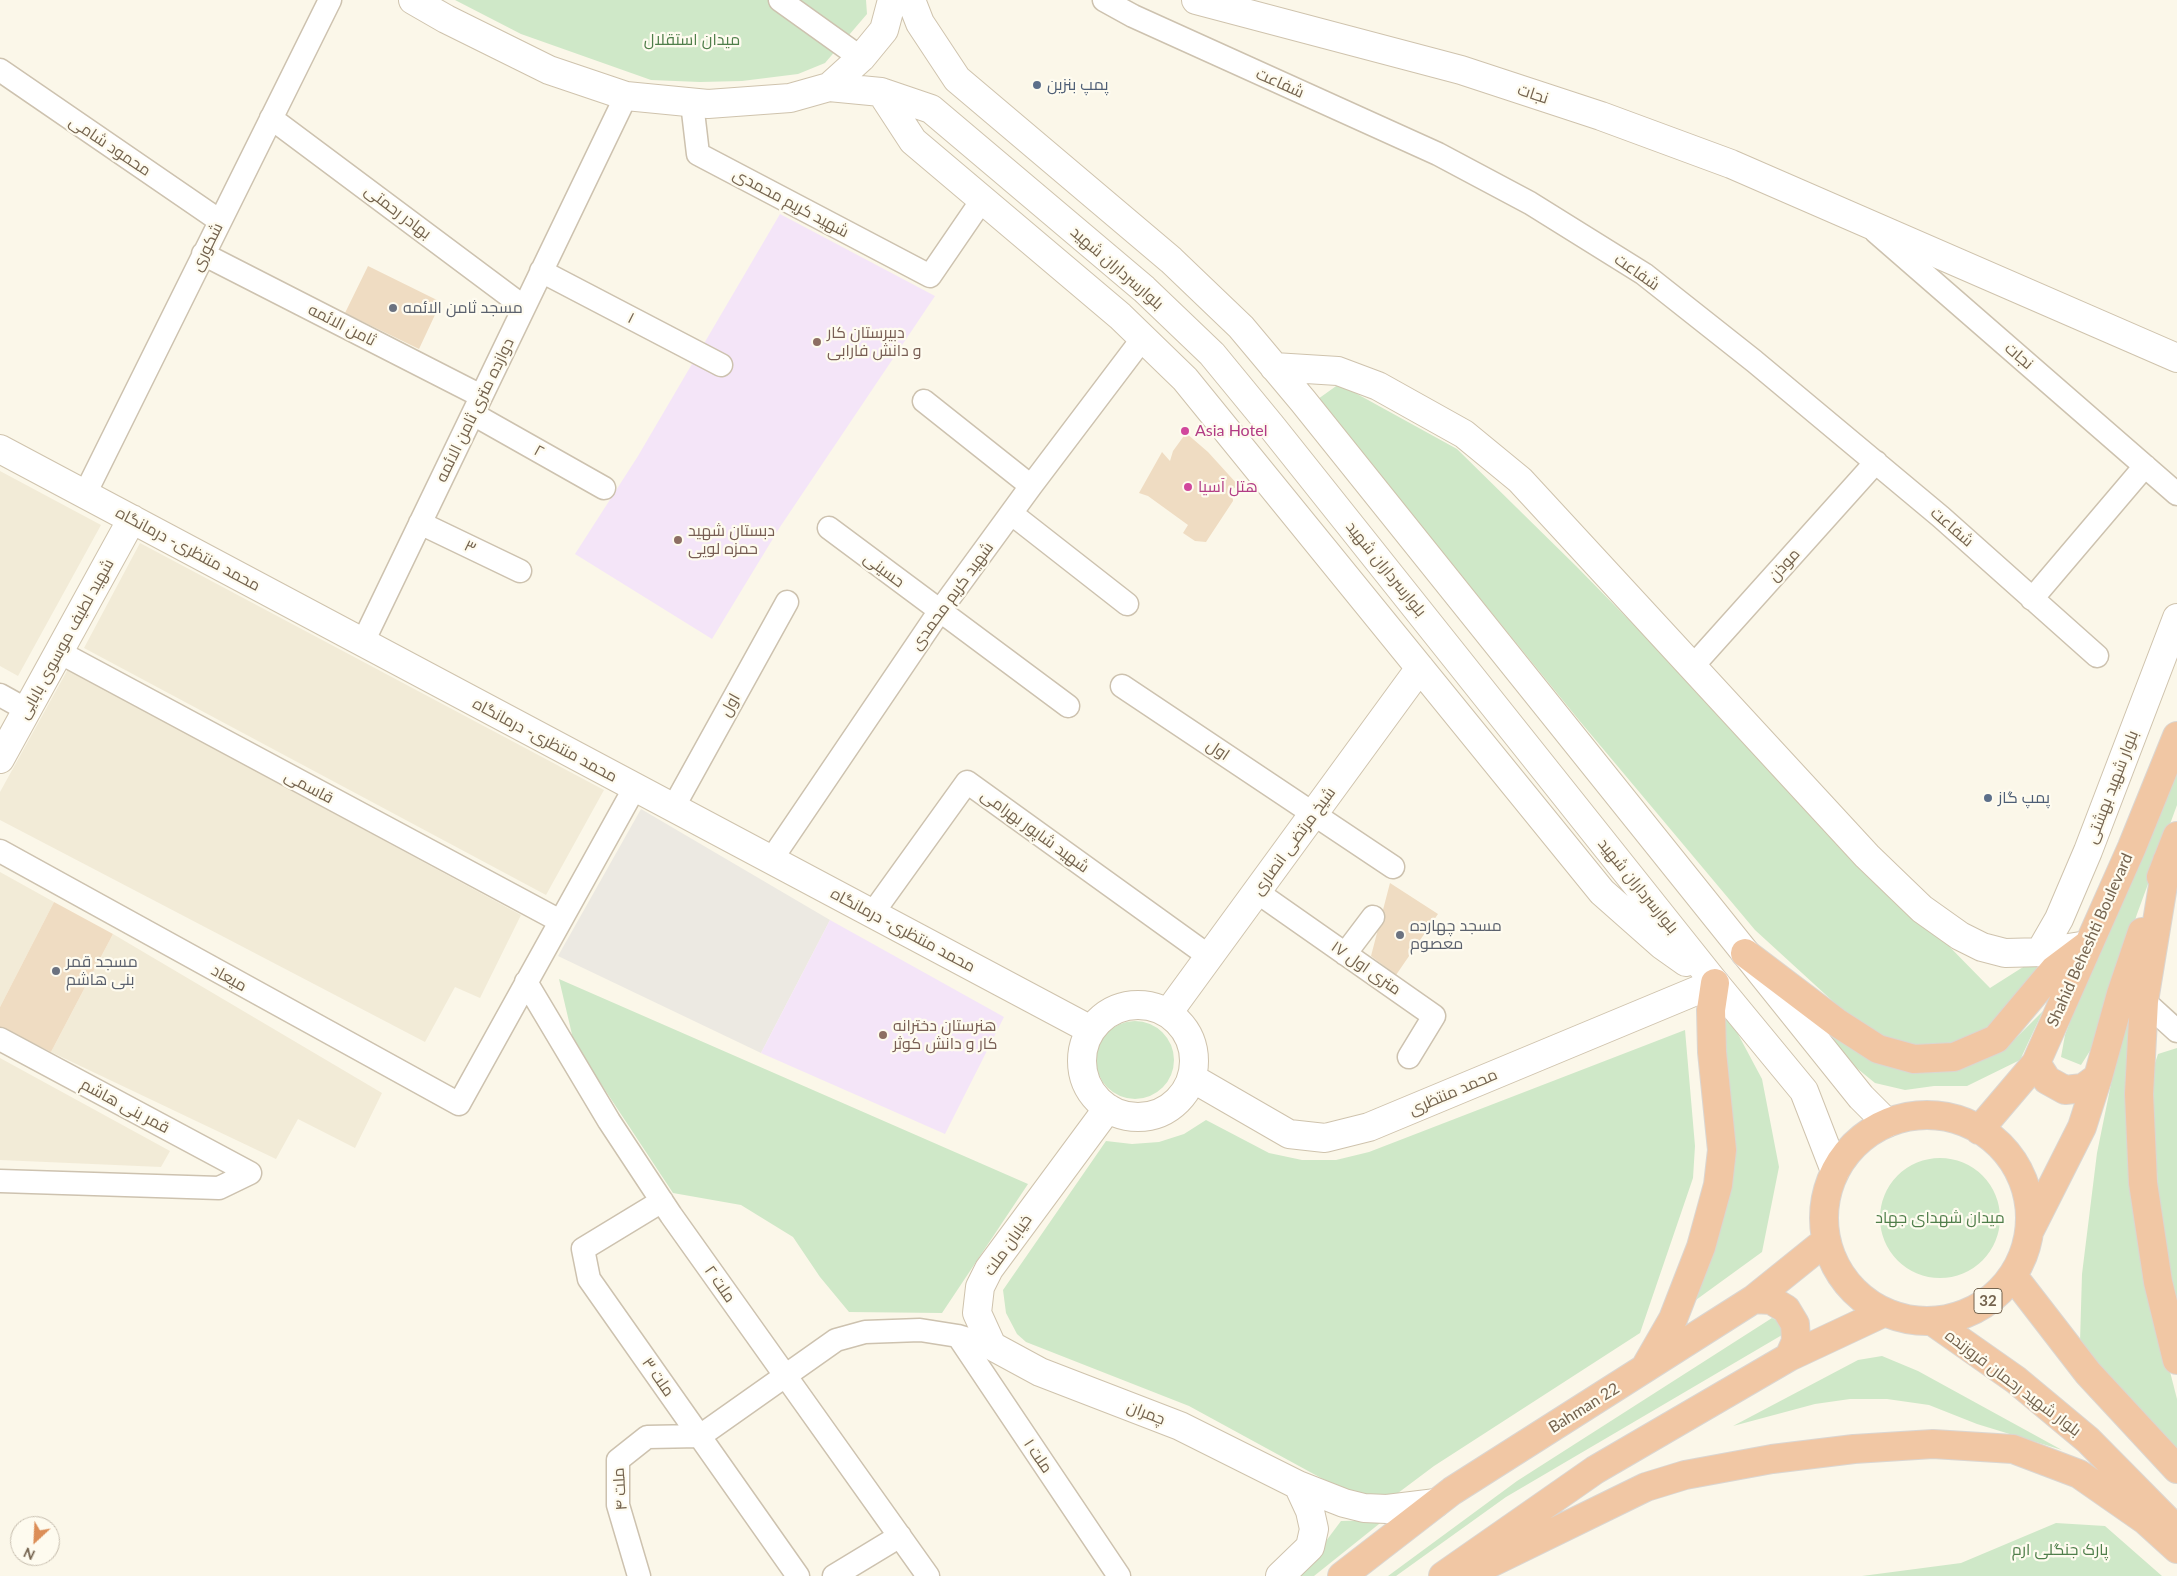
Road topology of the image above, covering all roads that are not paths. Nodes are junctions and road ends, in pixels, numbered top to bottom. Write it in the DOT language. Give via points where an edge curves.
graph roads {
  1 [pos="330,0"];
  2 [pos="413,0"];
  3 [pos="780,0"];
  4 [pos="892,0"];
  5 [pos="911,0"];
  6 [pos="1104,0"];
  7 [pos="1196,0"];
  8 [pos="861,58"];
  9 [pos="0,70"];
  10 [pos="829,87"];
  11 [pos="881,92"];
  12 [pos="626,96"];
  13 [pos="692,103"];
  14 [pos="271,118"];
  15 [pos="982,200"];
  16 [pos="1860,220"];
  17 [pos="220,221"];
  18 [pos="204,254"];
  19 [pos="542,272"];
  20 [pos="524,307"];
  21 [pos="1143,338"];
  22 [pos="1201,344"];
  23 [pos="2177,358"];
  24 [pos="721,365"];
  25 [pos="1274,367"];
  26 [pos="924,401"];
  27 [pos="1205,403"];
  28 [pos="477,405"];
  29 [pos="0,449"];
  30 [pos="1876,462"];
  31 [pos="2145,466"];
  32 [pos="1270,484"];
  33 [pos="1030,486"];
  34 [pos="604,488"];
  35 [pos="85,494"];
  36 [pos="2177,494"];
  37 [pos="1340,512"];
  38 [pos="1012,514"];
  39 [pos="132,519"];
  40 [pos="420,522"];
  41 [pos="829,528"];
  42 [pos="520,571"];
  43 [pos="2032,599"];
  44 [pos="787,602"];
  45 [pos="1127,604"];
  46 [pos="939,612"];
  47 [pos="2177,618"];
  48 [pos="363,642"];
  49 [pos="59,652"];
  50 [pos="2097,656"];
  51 [pos="1420,668"];
  52 [pos="1692,668"];
  53 [pos="1122,686"];
  54 [pos="0,695"];
  55 [pos="1068,706"];
  56 [pos="27,710"];
  57 [pos="2177,736"];
  58 [pos="0,759"];
  59 [pos="635,787"];
  60 [pos="673,808"];
  61 [pos="1314,814"];
  62 [pos="2172,848"];
  63 [pos="0,852"];
  64 [pos="770,860"];
  65 [pos="1392,867"];
  66 [pos="1257,892"];
  67 [pos="872,914"];
  68 [pos="1373,917"];
  69 [pos="560,921"];
  70 [pos="2088,945"];
  71 [pos="2040,952"];
  72 [pos="1746,953"];
  73 [pos="1345,954"];
  74 [pos="1210,957"];
  75 [pos="526,982"];
  76 [pos="1715,983"];
  77 [pos="2144,1001"];
  78 [pos="1168,1013"];
  79 [pos="1090,1030"];
  80 [pos="2177,1032"];
  81 [pos="0,1039"];
  82 [pos="1409,1057"];
  83 [pos="1832,1061"];
  84 [pos="2036,1063"];
  85 [pos="2098,1077"];
  86 [pos="1192,1078"];
  87 [pos="1804,1091"];
  88 [pos="1108,1108"];
  89 [pos="1887,1123"];
  90 [pos="1979,1130"];
  91 [pos="1835,1171"];
  92 [pos="0,1181"];
  93 [pos="662,1201"];
  94 [pos="2030,1231"];
  95 [pos="1826,1241"];
  96 [pos="2013,1276"];
  97 [pos="1754,1299"];
  98 [pos="1885,1312"];
  99 [pos="1932,1321"];
  100 [pos="958,1336"];
  101 [pos="992,1346"];
  102 [pos="1789,1357"];
  103 [pos="2177,1360"];
  104 [pos="1643,1370"];
  105 [pos="785,1376"];
  106 [pos="700,1436"];
  107 [pos="2177,1469"];
  108 [pos="1298,1485"];
  109 [pos="1436,1503"];
  110 [pos="2177,1532"];
  111 [pos="900,1536"];
  112 [pos="2177,1548"];
  113 [pos="639,1576"];
  114 [pos="798,1576"];
  115 [pos="834,1576"];
  116 [pos="928,1576"];
  117 [pos="1119,1576"];
  118 [pos="1280,1576"];
  119 [pos="1342,1576"];
  120 [pos="1443,1576"];
  121 [pos="1464,1576"];
  1 -- 14 [label="street, شکوری"];
  2 -- 12 [label="main road" via="549,70"];
  3 -- 8 [label="street"];
  4 -- 8 [label="main road" via="884,30"];
  5 -- 25 [label="main road" via="920,23 957,79 1171,260 1241,327"];
  6 -- 30 [label="street, شفاعت" via="1438,154 1530,203 1644,274"];
  7 -- 16 [label="main road, نجات" via="1461,70 1601,116 1722,161"];
  8 -- 10 [label="main road"];
  9 -- 17 [label="street, محمود شامی"];
  10 -- 11 [label="main road, بلوارسرداران شهید"];
  10 -- 13 [label="main road" via="790,98"];
  11 -- 15 [label="main road" via="913,141"];
  11 -- 22 [label="main road, بلوارسرداران شهید" via="931,109 1144,289"];
  12 -- 13 [label="main road"];
  12 -- 19 [label="street, دوازده متری ثامن الائمه"];
  13 -- 15 [label="street, شهید کریم محمدی" via="698,154 930,276"];
  14 -- 17 [label="street, شکوری"];
  14 -- 20 [label="street, بهادر رحمتی"];
  15 -- 21 [label="main road"];
  16 -- 23 [label="main road, نجات"];
  16 -- 31 [label="street, نجات"];
  17 -- 18 [label="street, شکوری"];
  18 -- 28 [label="street, ثامن الائمه"];
  18 -- 35 [label="street, شکوری"];
  19 -- 20 [label="street, دوازده متری ثامن الائمه"];
  19 -- 24 [label="street, ۱"];
  20 -- 28 [label="street, دوازده متری ثامن الائمه"];
  21 -- 27 [label="main road"];
  21 -- 33 [label="street, شهید کریم محمدی"];
  22 -- 27 [label="main road"];
  22 -- 37 [label="main road, بلوارسرداران شهید"];
  25 -- 52 [label="main road" via="1338,371 1378,386 1464,434 1520,480"];
  25 -- 72 [label="main road"];
  26 -- 33 [label="street"];
  27 -- 32 [label="main road"];
  28 -- 34 [label="street, ۲"];
  28 -- 40 [label="street, دوازده متری ثامن الائمه"];
  29 -- 35 [label="main road, محمد منتظری- درمانگاه"];
  30 -- 43 [label="street, شفاعت"];
  30 -- 52 [label="street, موذن"];
  31 -- 36 [label="street, نجات"];
  31 -- 43 [label="street"];
  32 -- 37 [label="main road"];
  32 -- 51 [label="main road"];
  33 -- 38 [label="street, شهید کریم محمدی"];
  35 -- 39 [label="main road, محمد منتظری- درمانگاه"];
  37 -- 76 [label="main road, بلوارسرداران شهید"];
  38 -- 45 [label="street"];
  38 -- 46 [label="street, شهید کریم محمدی"];
  39 -- 48 [label="main road, محمد منتظری- درمانگاه"];
  39 -- 49 [label="main road, شهید لطیف موسوی بابایی"];
  40 -- 42 [label="street, ۳"];
  40 -- 48 [label="street, دوازده متری ثامن الائمه"];
  41 -- 46 [label="street, حسینی"];
  43 -- 50 [label="street, شفاعت"];
  44 -- 60 [label="street, اول"];
  46 -- 55 [label="street, حسینی"];
  46 -- 64 [label="street, شهید کریم محمدی"];
  47 -- 71 [label="main road, بلوار شهید بهشتی" via="2088,851 2059,919"];
  48 -- 59 [label="main road, محمد منتظری- درمانگاه"];
  49 -- 56 [label="main road, شهید لطیف موسوی بابایی"];
  49 -- 69 [label="street, قاسمی"];
  51 -- 61 [label="main road, شیخ مرتضی انصاری"];
  51 -- 76 [label="main road" via="1602,892 1662,945"];
  52 -- 71 [label="main road" via="1867,856 1922,909 1982,947 2005,953"];
  53 -- 61 [label="street, اول"];
  54 -- 56 [label="street"];
  56 -- 58 [label="main road, شهید لطیف موسوی بابایی"];
  57 -- 70 [label="highway, Shahid Beheshti Boulevard"];
  59 -- 60 [label="main road, محمد منتظری- درمانگاه"];
  59 -- 69 [label="street"];
  60 -- 64 [label="main road, محمد منتظری- درمانگاه"];
  61 -- 65 [label="street, اول"];
  61 -- 66 [label="main road, شیخ مرتضی انصاری"];
  62 -- 77 [label="highway"];
  62 -- 85 [label="highway, 32" via="2121,994"];
  63 -- 75 [label="street, میعاد" via="459,1104"];
  64 -- 67 [label="main road, محمد منتظری- درمانگاه"];
  66 -- 73 [label="street, ۱۷ متری اول"];
  66 -- 74 [label="main road, شیخ مرتضی انصاری"];
  67 -- 74 [label="street, شهید شاپور بهرامی" via="967,782"];
  67 -- 79 [label="main road, محمد منتظری- درمانگاه"];
  68 -- 73 [label="street"];
  69 -- 75 [label="street"];
  70 -- 71 [label="main road"];
  70 -- 72 [label="highway" via="2054,970 1996,1039 1954,1057 1914,1059 1878,1050"];
  70 -- 84 [label="highway, Shahid Beheshti Boulevard"];
  72 -- 83 [label="main road"];
  73 -- 82 [label="street, ۱۷ متری اول" via="1434,1016"];
  74 -- 78 [label="main road, شیخ مرتضی انصاری"];
  75 -- 93 [label="street, ملت ۲" via="609,1121"];
  76 -- 86 [label="main road, محمد منتظری" via="1369,1127 1325,1138 1289,1134"];
  76 -- 87 [label="main road, بلوارسرداران شهید"];
  76 -- 104 [label="highway" via="1711,1010 1712,1052 1722,1150 1718,1185 1701,1247 1673,1320"];
  77 -- 80 [label="street"];
  77 -- 103 [label="highway" via="2139,1094 2143,1183 2158,1282"];
  78 -- 79 [label="main road" via="1140,1004 1126,1006 1112,1011"];
  78 -- 86 [label="main road" via="1188,1035 1193,1049"];
  79 -- 88 [label="main road" via="1084,1044 1083,1073 1096,1098"];
  81 -- 92 [label="street, قمر بنی هاشم" via="250,1173 218,1188"];
  83 -- 87 [label="main road" via="1826,1078"];
  83 -- 89 [label="main road" via="1860,1097"];
  84 -- 85 [label="highway" via="2047,1080 2066,1090 2083,1088"];
  84 -- 90 [label="highway, Shahid Beheshti Boulevard"];
  85 -- 94 [label="highway, 32" via="2082,1127"];
  86 -- 88 [label="main road" via="1176,1102 1150,1116 1128,1116"];
  87 -- 91 [label="main road, بلوارسرداران شهید"];
  88 -- 101 [label="main road, خیابان ملت" via="989,1269 980,1287 977,1313"];
  89 -- 90 [label="highway, 32" via="1910,1116 1934,1115 1958,1120"];
  89 -- 91 [label="highway, 32" via="1848,1151"];
  90 -- 94 [label="highway, 32" via="1999,1144 2014,1162 2025,1184 2030,1207"];
  91 -- 95 [label="highway, 32" via="1827,1193"];
  93 -- 105 [label="street, ملت ۲"];
  93 -- 106 [label="street, ملت ۳" via="583,1249 589,1279"];
  94 -- 96 [label="highway, 32" via="2024,1254"];
  95 -- 97 [label="highway, Bahman 22"];
  95 -- 98 [label="highway, 32" via="1848,1284"];
  96 -- 99 [label="highway, 32" via="1998,1294 1978,1308 1956,1317"];
  96 -- 107 [label="highway, 32" via="2088,1373"];
  97 -- 102 [label="highway" via="1771,1300 1786,1309 1795,1324 1796,1341"];
  97 -- 104 [label="highway, Bahman 22"];
  98 -- 99 [label="highway, 32" via="1908,1319"];
  98 -- 102 [label="highway"];
  99 -- 110 [label="highway, بلوار شهید رحمان فروزنده / 32" via="2016,1380 2088,1440"];
  100 -- 101 [label="street"];
  100 -- 105 [label="street" via="920,1330 866,1332 836,1340"];
  100 -- 117 [label="street, ملت ۱"];
  101 -- 108 [label="main road, چمران" via="1040,1372 1180,1426"];
  102 -- 120 [label="highway" via="1595,1470"];
  104 -- 109 [label="highway, Bahman 22"];
  105 -- 106 [label="street"];
  105 -- 111 [label="street, ملت ۲"];
  106 -- 113 [label="street, ملت ۴" via="647,1437 618,1460 618,1505"];
  106 -- 114 [label="street, ملت ۳"];
  108 -- 109 [label="main road, چمران" via="1364,1508 1387,1509"];
  108 -- 118 [label="main road" via="1314,1529 1310,1547"];
  109 -- 119 [label="highway, Bahman 22"];
  111 -- 115 [label="street"];
  111 -- 116 [label="street, ملت ۲"];
  112 -- 121 [label="highway" via="2145,1520 2079,1474 2013,1449 1933,1444 1772,1459 1685,1475 1646,1487"];
}
